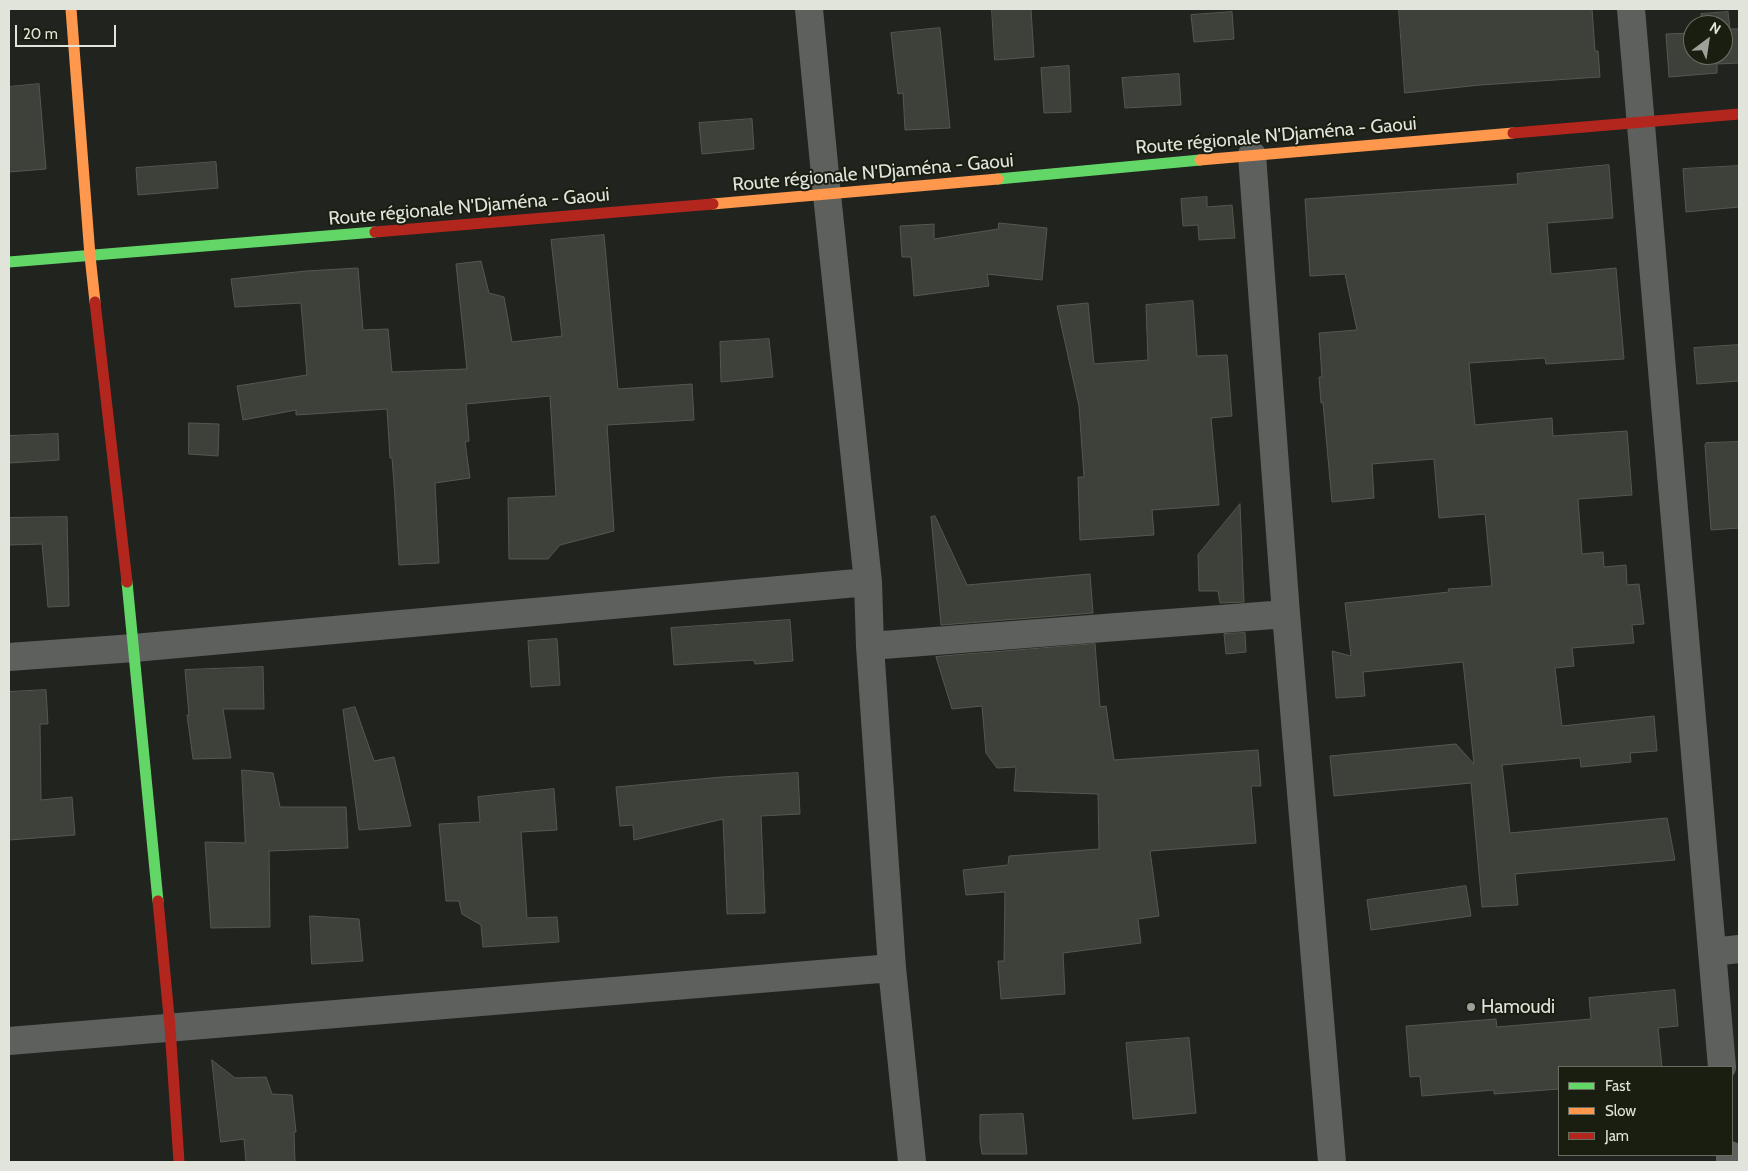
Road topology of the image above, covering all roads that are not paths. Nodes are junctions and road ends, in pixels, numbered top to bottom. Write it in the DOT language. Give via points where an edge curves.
graph roads {
  1 [pos="71,9"];
  2 [pos="809,9"];
  3 [pos="1631,9"];
  4 [pos="1739,114"];
  5 [pos="1641,124"];
  6 [pos="1252,155"];
  7 [pos="827,196"];
  8 [pos="90,256"];
  9 [pos="9,262"];
  10 [pos="868,582"];
  11 [pos="1286,614"];
  12 [pos="870,646"];
  13 [pos="134,648"];
  14 [pos="9,657"];
  15 [pos="1739,949"];
  16 [pos="1712,952"];
  17 [pos="892,968"];
  18 [pos="170,1028"];
  19 [pos="9,1040"];
  20 [pos="1722,1066"];
  21 [pos="179,1162"];
  22 [pos="912,1162"];
  23 [pos="1332,1162"];
  1 -- 8 [label="street"];
  2 -- 7 [label="street"];
  3 -- 5 [label="street"];
  4 -- 5 [label="street, Route régionale N'Djaména - Gaoui"];
  5 -- 6 [label="street, Route régionale N'Djaména - Gaoui"];
  5 -- 16 [label="street"];
  6 -- 7 [label="street, Route régionale N'Djaména - Gaoui"];
  6 -- 11 [label="street"];
  7 -- 8 [label="street, Route régionale N'Djaména - Gaoui"];
  7 -- 10 [label="street"];
  8 -- 9 [label="street, Route régionale N'Djaména - Gaoui"];
  8 -- 13 [label="street"];
  10 -- 12 [label="street"];
  10 -- 13 [label="street"];
  11 -- 12 [label="street"];
  11 -- 23 [label="street"];
  12 -- 17 [label="street"];
  13 -- 14 [label="street"];
  13 -- 18 [label="street"];
  15 -- 16 [label="street"];
  16 -- 20 [label="street"];
  17 -- 18 [label="street"];
  17 -- 22 [label="street"];
  18 -- 19 [label="street"];
  18 -- 21 [label="street"];
}
